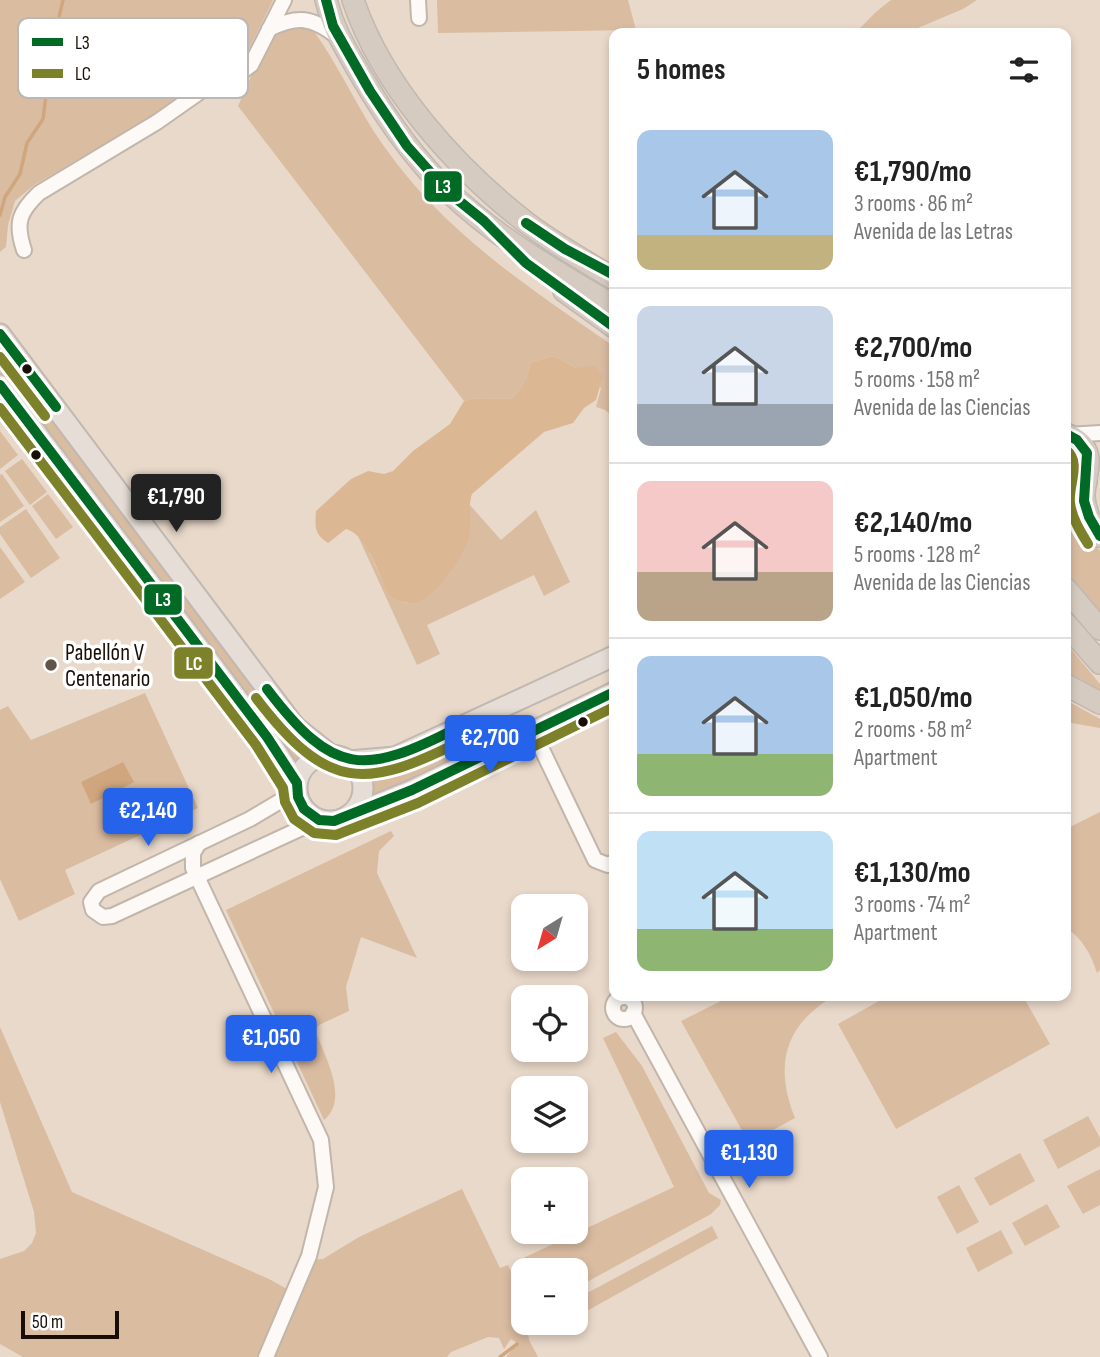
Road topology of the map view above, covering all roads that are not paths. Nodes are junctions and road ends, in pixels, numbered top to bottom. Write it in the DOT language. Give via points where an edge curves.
graph roads {
  1 [pos="284,0"];
  2 [pos="326,0"];
  3 [pos="354,0"];
  4 [pos="418,0"];
  5 [pos="419,18"];
  6 [pos="269,29"];
  7 [pos="341,40"];
  8 [pos="248,67"];
  9 [pos="191,98"];
  10 [pos="484,221"];
  11 [pos="24,250"];
  12 [pos="609,273"];
  13 [pos="609,303"];
  14 [pos="609,323"];
  15 [pos="0,334"];
  16 [pos="0,385"];
  17 [pos="1100,433"];
  18 [pos="1071,435"];
  19 [pos="1071,438"];
  20 [pos="1100,442"];
  21 [pos="1088,473"];
  22 [pos="1071,497"];
  23 [pos="1100,536"];
  24 [pos="1071,595"];
  25 [pos="1100,629"];
  26 [pos="1071,630"];
  27 [pos="609,658"];
  28 [pos="1100,663"];
  29 [pos="1071,688"];
  30 [pos="609,694"];
  31 [pos="1100,704"];
  32 [pos="533,732"];
  33 [pos="340,758"];
  34 [pos="297,787"];
  35 [pos="348,816"];
  36 [pos="319,820"];
  37 [pos="199,843"];
  38 [pos="609,864"];
  39 [pos="197,876"];
  40 [pos="632,1007"];
  41 [pos="266,1357"];
  42 [pos="820,1357"];
  1 -- 6 [label="street"];
  2 -- 7 [label="highway"];
  3 -- 12 [label="highway" via="385,65 418,116 455,158 526,223"];
  4 -- 5 [label="street"];
  6 -- 7 [label="street" via="300,19 322,24"];
  6 -- 8 [label="street"];
  7 -- 10 [label="highway" via="407,146 448,192"];
  9 -- 11 [label="street" via="39,193 24,208 18,231"];
  10 -- 13 [label="highway"];
  10 -- 14 [label="highway" via="526,263"];
  15 -- 33 [label="main road" via="290,720"];
  16 -- 34 [label="main road" via="267,737"];
  17 -- 18 [label="street"];
  19 -- 21 [label="highway" via="1084,448"];
  20 -- 21 [label="street"];
  21 -- 22 [label="highway"];
  21 -- 23 [label="highway" via="1085,509"];
  24 -- 25 [label="highway"];
  26 -- 28 [label="highway"];
  27 -- 33 [label="main road" via="395,757"];
  29 -- 31 [label="highway"];
  30 -- 32 [label="main road"];
  32 -- 35 [label="main road"];
  32 -- 38 [label="street" via="595,860"];
  33 -- 34 [label="main road" via="317,757 309,762"];
  33 -- 35 [label="main road" via="362,777 359,806"];
  34 -- 36 [label="main road" via="304,809"];
  34 -- 37 [label="street" via="250,819"];
  35 -- 36 [label="main road"];
  36 -- 39 [label="street"];
  37 -- 39 [label="street" via="192,860"];
  37 -- 39 [label="street" via="99,891 92,906 98,915 112,916"];
  39 -- 41 [label="street" via="321,1140 326,1187 309,1256"];
  40 -- 42 [label="street"];
}
